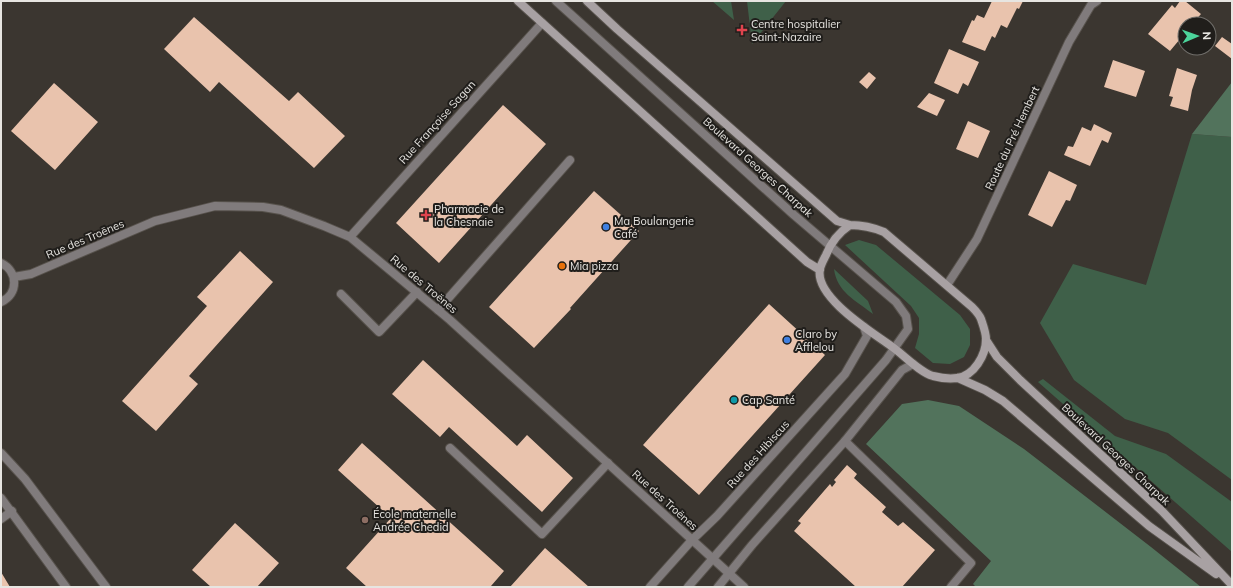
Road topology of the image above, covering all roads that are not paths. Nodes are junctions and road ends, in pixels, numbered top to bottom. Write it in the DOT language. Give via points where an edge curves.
graph roads {
  1 [pos="518,1"];
  2 [pos="556,1"];
  3 [pos="587,1"];
  4 [pos="1097,1"];
  5 [pos="542,23"];
  6 [pos="570,160"];
  7 [pos="850,225"];
  8 [pos="350,237"];
  9 [pos="830,246"];
  10 [pos="1,263"];
  11 [pos="820,270"];
  12 [pos="14,277"];
  13 [pos="947,285"];
  14 [pos="417,292"];
  15 [pos="341,294"];
  16 [pos="1,302"];
  17 [pos="438,310"];
  18 [pos="864,327"];
  19 [pos="986,340"];
  20 [pos="894,348"];
  21 [pos="913,364"];
  22 [pos="958,378"];
  23 [pos="845,441"];
  24 [pos="450,448"];
  25 [pos="1,453"];
  26 [pos="608,464"];
  27 [pos="1,498"];
  28 [pos="12,511"];
  29 [pos="1,519"];
  30 [pos="692,540"];
  31 [pos="712,559"];
  32 [pos="729,574"];
  33 [pos="1231,585"];
  34 [pos="66,587"];
  35 [pos="106,587"];
  36 [pos="650,587"];
  37 [pos="688,587"];
  38 [pos="718,587"];
  39 [pos="744,587"];
  40 [pos="951,587"];
  1 -- 5 [label="main road"];
  2 -- 9 [label="street, Boulevard Georges Charpak"];
  3 -- 7 [label="main road, Boulevard Georges Charpak" via="617,30 837,220"];
  4 -- 13 [label="street, Route du Pré Hembert" via="1091,5 1069,42 977,240"];
  5 -- 8 [label="street, Rue Françoise Sagan"];
  5 -- 11 [label="main road" via="807,262"];
  6 -- 17 [label="street"];
  7 -- 9 [label="main road" via="839,233"];
  7 -- 13 [label="main road" via="870,226 884,232"];
  8 -- 12 [label="street, Rue des Troënes" via="281,210 215,206 155,221 31,274"];
  8 -- 14 [label="street, Rue des Troënes"];
  9 -- 11 [label="main road"];
  9 -- 20 [label="street, Boulevard Georges Charpak" via="896,302 906,316 908,329"];
  10 -- 12 [label="street" via="6,265"];
  11 -- 18 [label="main road" via="821,282 830,296"];
  12 -- 16 [label="street" via="13,291"];
  13 -- 19 [label="main road" via="972,306 980,317"];
  14 -- 15 [label="street" via="379,332"];
  14 -- 17 [label="street, Rue des Troënes"];
  17 -- 26 [label="street, Rue des Troënes"];
  18 -- 20 [label="main road"];
  18 -- 30 [label="street, Rue des Hibiscus" via="867,336 845,374 717,516"];
  19 -- 22 [label="main road" via="978,363"];
  19 -- 33 [label="main road, Boulevard Georges Charpak" via="1020,380 1162,511"];
  20 -- 21 [label="main road"];
  20 -- 31 [label="street, Boulevard Georges Charpak"];
  21 -- 22 [label="main road" via="932,376"];
  21 -- 23 [label="street" via="902,370"];
  22 -- 33 [label="main road, Boulevard Georges Charpak" via="1003,401 1149,526"];
  23 -- 32 [label="street"];
  23 -- 40 [label="street" via="971,563"];
  24 -- 26 [label="street" via="542,534"];
  25 -- 35 [label="street" via="25,479"];
  26 -- 30 [label="street, Rue des Troënes"];
  27 -- 28 [label="street"];
  28 -- 29 [label="street"];
  28 -- 34 [label="street"];
  30 -- 31 [label="street, Rue des Troënes"];
  30 -- 36 [label="street, Rue des Hibiscus"];
  31 -- 32 [label="street, Rue des Troënes"];
  31 -- 37 [label="street"];
  32 -- 38 [label="street"];
  32 -- 39 [label="street, Rue des Troënes"];
}
